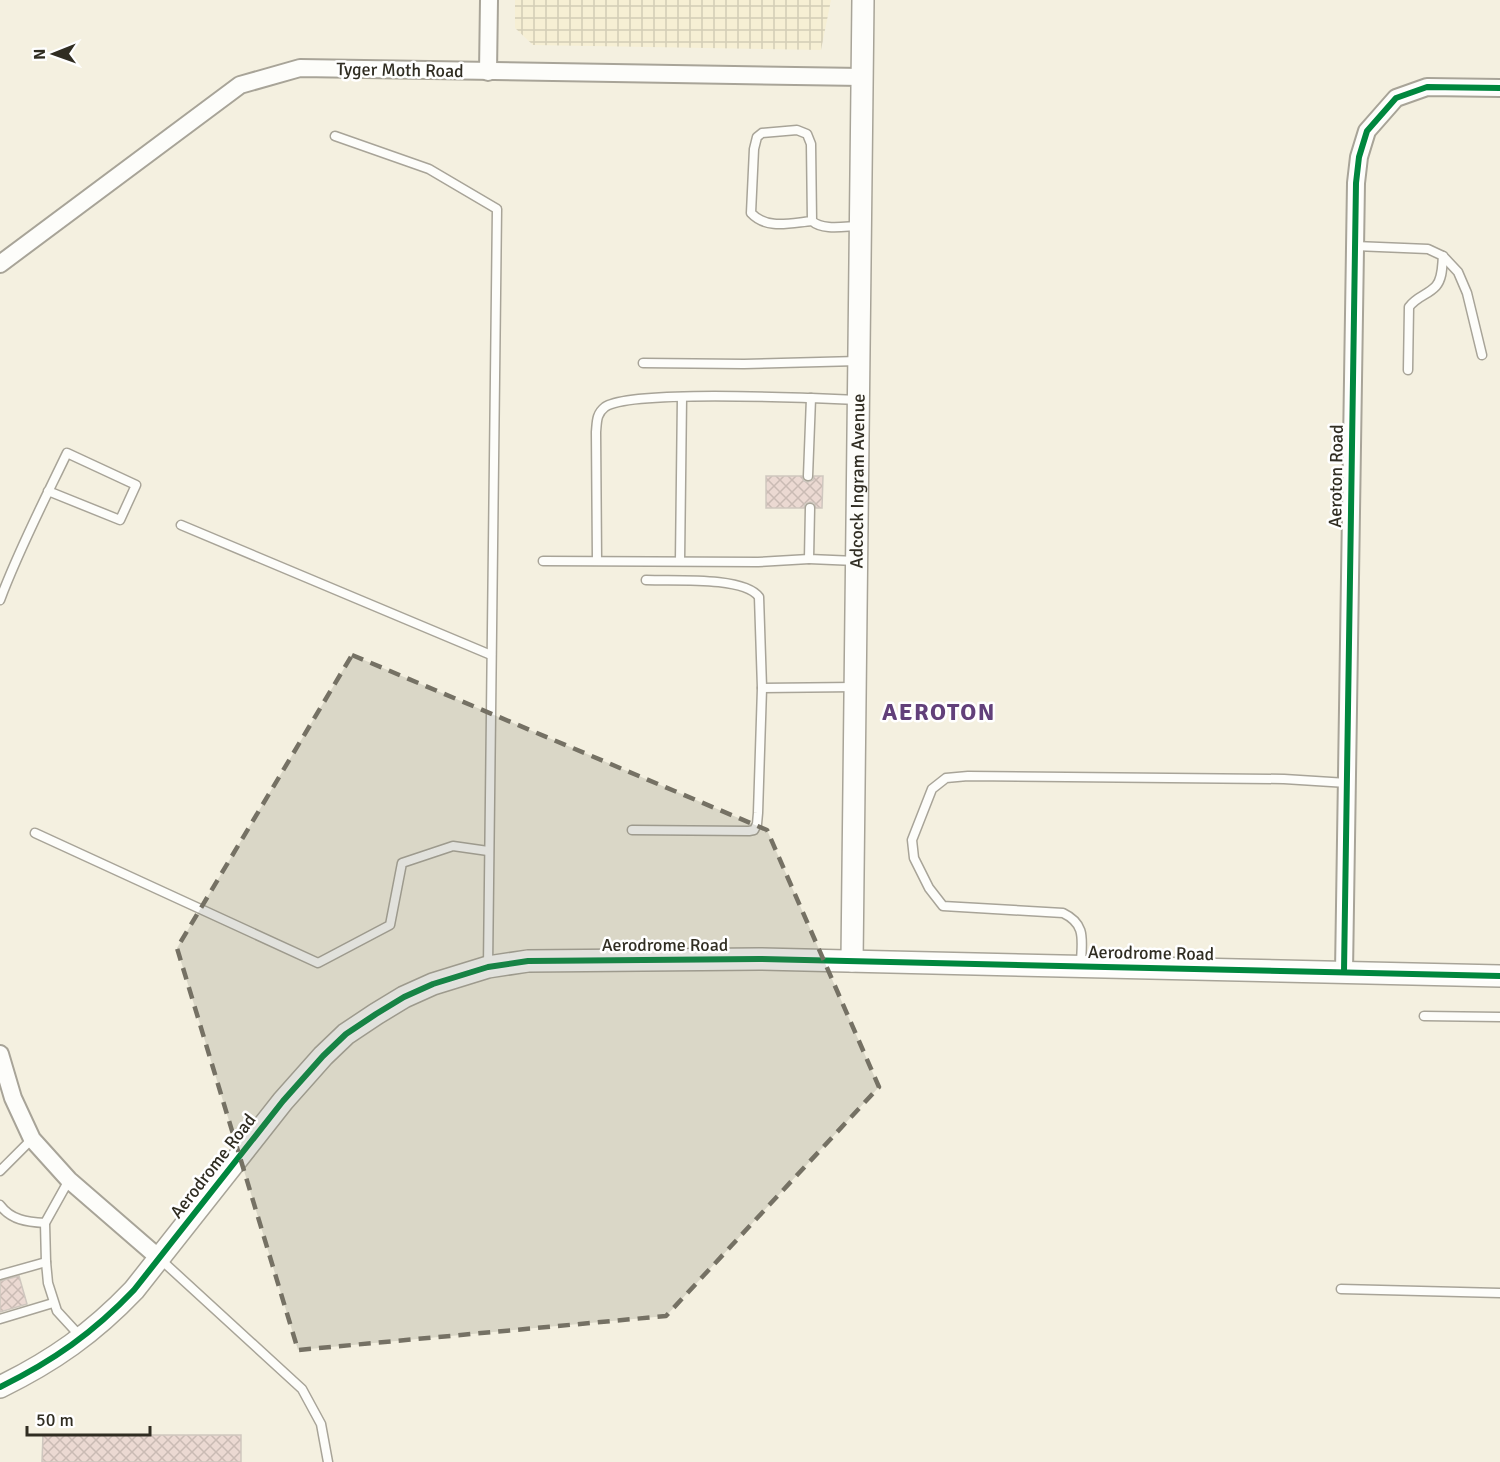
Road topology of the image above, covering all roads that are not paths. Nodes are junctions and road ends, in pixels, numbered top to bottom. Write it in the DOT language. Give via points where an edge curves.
graph roads {
  1 [pos="489,0"];
  2 [pos="863,0"];
  3 [pos="488,72"];
  4 [pos="862,77"];
  5 [pos="1500,88"];
  6 [pos="334,136"];
  7 [pos="812,221"];
  8 [pos="860,226"];
  9 [pos="1355,246"];
  10 [pos="1443,256"];
  11 [pos="0,264"];
  12 [pos="1482,355"];
  13 [pos="859,361"];
  14 [pos="643,363"];
  15 [pos="1408,370"];
  16 [pos="682,397"];
  17 [pos="811,398"];
  18 [pos="858,400"];
  19 [pos="808,476"];
  20 [pos="48,491"];
  21 [pos="810,508"];
  22 [pos="181,525"];
  23 [pos="809,559"];
  24 [pos="597,560"];
  25 [pos="543,561"];
  26 [pos="680,561"];
  27 [pos="856,561"];
  28 [pos="646,580"];
  29 [pos="0,600"];
  30 [pos="491,655"];
  31 [pos="856,687"];
  32 [pos="762,688"];
  33 [pos="1347,783"];
  34 [pos="632,830"];
  35 [pos="35,833"];
  36 [pos="488,851"];
  37 [pos="852,961"];
  38 [pos="1082,966"];
  39 [pos="488,967"];
  40 [pos="1344,972"];
  41 [pos="1500,976"];
  42 [pos="1424,1016"];
  43 [pos="1500,1017"];
  44 [pos="0,1053"];
  45 [pos="32,1139"];
  46 [pos="0,1172"];
  47 [pos="69,1180"];
  48 [pos="0,1205"];
  49 [pos="45,1223"];
  50 [pos="159,1258"];
  51 [pos="45,1262"];
  52 [pos="0,1275"];
  53 [pos="1341,1288"];
  54 [pos="1500,1293"];
  55 [pos="53,1303"];
  56 [pos="0,1319"];
  57 [pos="82,1339"];
  58 [pos="0,1387"];
  59 [pos="328,1462"];
  1 -- 3 [label="street"];
  2 -- 4 [label="street, Adcock Ingram Avenue"];
  3 -- 4 [label="street, Tyger Moth Road"];
  3 -- 11 [label="street, Tyger Moth Road" via="300,68 240,85"];
  4 -- 8 [label="street, Adcock Ingram Avenue"];
  5 -- 9 [label="street, Aeroton Road" via="1427,87 1396,98 1367,131 1359,157"];
  6 -- 30 [label="lane" via="429,168 497,209"];
  7 -- 7 [label="lane" via="811,144 807,134 797,130 762,133 754,149 752,213 766,224"];
  7 -- 8 [label="lane" via="824,226"];
  8 -- 13 [label="street, Adcock Ingram Avenue"];
  9 -- 10 [label="lane" via="1428,249"];
  9 -- 33 [label="street, Aeroton Road"];
  10 -- 12 [label="lane" via="1458,272 1467,293"];
  10 -- 15 [label="lane" via="1436,286 1408,307"];
  13 -- 14 [label="lane"];
  13 -- 18 [label="street, Adcock Ingram Avenue"];
  16 -- 17 [label="lane"];
  16 -- 24 [label="lane" via="615,402 600,412 596,432"];
  16 -- 26 [label="lane"];
  17 -- 18 [label="lane"];
  17 -- 19 [label="lane"];
  18 -- 27 [label="street, Adcock Ingram Avenue"];
  20 -- 20 [label="lane" via="120,520 136,485 67,453"];
  20 -- 29 [label="lane"];
  21 -- 23 [label="lane"];
  22 -- 30 [label="lane"];
  23 -- 26 [label="lane"];
  23 -- 27 [label="lane"];
  24 -- 25 [label="lane"];
  24 -- 26 [label="lane"];
  27 -- 31 [label="street, Adcock Ingram Avenue"];
  28 -- 32 [label="lane" via="717,582 756,593"];
  30 -- 36 [label="lane"];
  31 -- 32 [label="lane"];
  31 -- 37 [label="street, Adcock Ingram Avenue"];
  32 -- 34 [label="lane" via="758,813 754,830"];
  33 -- 38 [label="lane" via="1284,779 946,778 932,789 912,840 914,858 929,888 943,906 1063,913 1075,919 1080,927"];
  33 -- 40 [label="street, Aeroton Road"];
  35 -- 36 [label="lane" via="318,963 390,926 402,863 453,846"];
  36 -- 39 [label="lane"];
  37 -- 38 [label="street, Aerodrome Road"];
  37 -- 39 [label="street, Aerodrome Road" via="579,960"];
  38 -- 40 [label="street, Aerodrome Road"];
  39 -- 50 [label="street, Aerodrome Road" via="404,997 346,1034 304,1075"];
  40 -- 41 [label="street, Aerodrome Road"];
  42 -- 43 [label="lane"];
  44 -- 45 [label="street" via="13,1098"];
  45 -- 46 [label="lane"];
  45 -- 47 [label="street"];
  47 -- 49 [label="lane"];
  47 -- 50 [label="street"];
  48 -- 49 [label="lane" via="6,1213 26,1222"];
  49 -- 51 [label="lane"];
  50 -- 57 [label="street, Aerodrome Road" via="134,1290"];
  50 -- 59 [label="lane" via="302,1389 321,1424"];
  51 -- 52 [label="lane"];
  51 -- 55 [label="lane"];
  53 -- 54 [label="lane"];
  55 -- 56 [label="lane"];
  55 -- 57 [label="lane"];
  57 -- 58 [label="street, Aerodrome Road" via="34,1371"];
}
